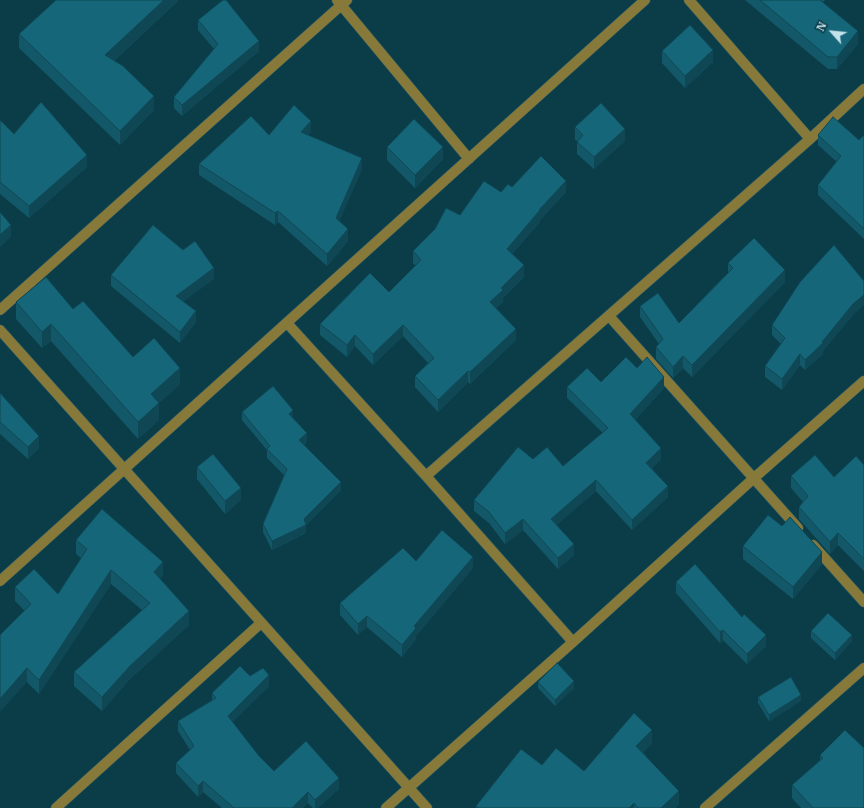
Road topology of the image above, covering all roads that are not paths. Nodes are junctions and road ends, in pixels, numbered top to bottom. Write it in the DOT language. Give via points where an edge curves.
graph roads {
  1 [pos="645,0"];
  2 [pos="690,0"];
  3 [pos="342,2"];
  4 [pos="864,89"];
  5 [pos="810,139"];
  6 [pos="469,159"];
  7 [pos="0,310"];
  8 [pos="609,316"];
  9 [pos="287,323"];
  10 [pos="0,330"];
  11 [pos="864,381"];
  12 [pos="124,469"];
  13 [pos="426,476"];
  14 [pos="754,478"];
  15 [pos="0,581"];
  16 [pos="864,602"];
  17 [pos="261,623"];
  18 [pos="573,642"];
  19 [pos="864,668"];
  20 [pos="409,788"];
  21 [pos="56,808"];
  22 [pos="386,808"];
  23 [pos="427,808"];
  24 [pos="704,808"];
  1 -- 6 [label="street"];
  2 -- 5 [label="street"];
  3 -- 6 [label="street"];
  3 -- 7 [label="street"];
  4 -- 5 [label="street"];
  5 -- 8 [label="street"];
  6 -- 9 [label="street"];
  8 -- 13 [label="street"];
  8 -- 14 [label="street"];
  9 -- 12 [label="street"];
  9 -- 13 [label="street"];
  10 -- 12 [label="street"];
  11 -- 14 [label="street"];
  12 -- 15 [label="street"];
  12 -- 17 [label="street"];
  13 -- 18 [label="street"];
  14 -- 16 [label="street"];
  14 -- 18 [label="street"];
  17 -- 20 [label="street"];
  17 -- 21 [label="street"];
  18 -- 20 [label="street"];
  19 -- 24 [label="street"];
  20 -- 22 [label="street"];
  20 -- 23 [label="street"];
}
